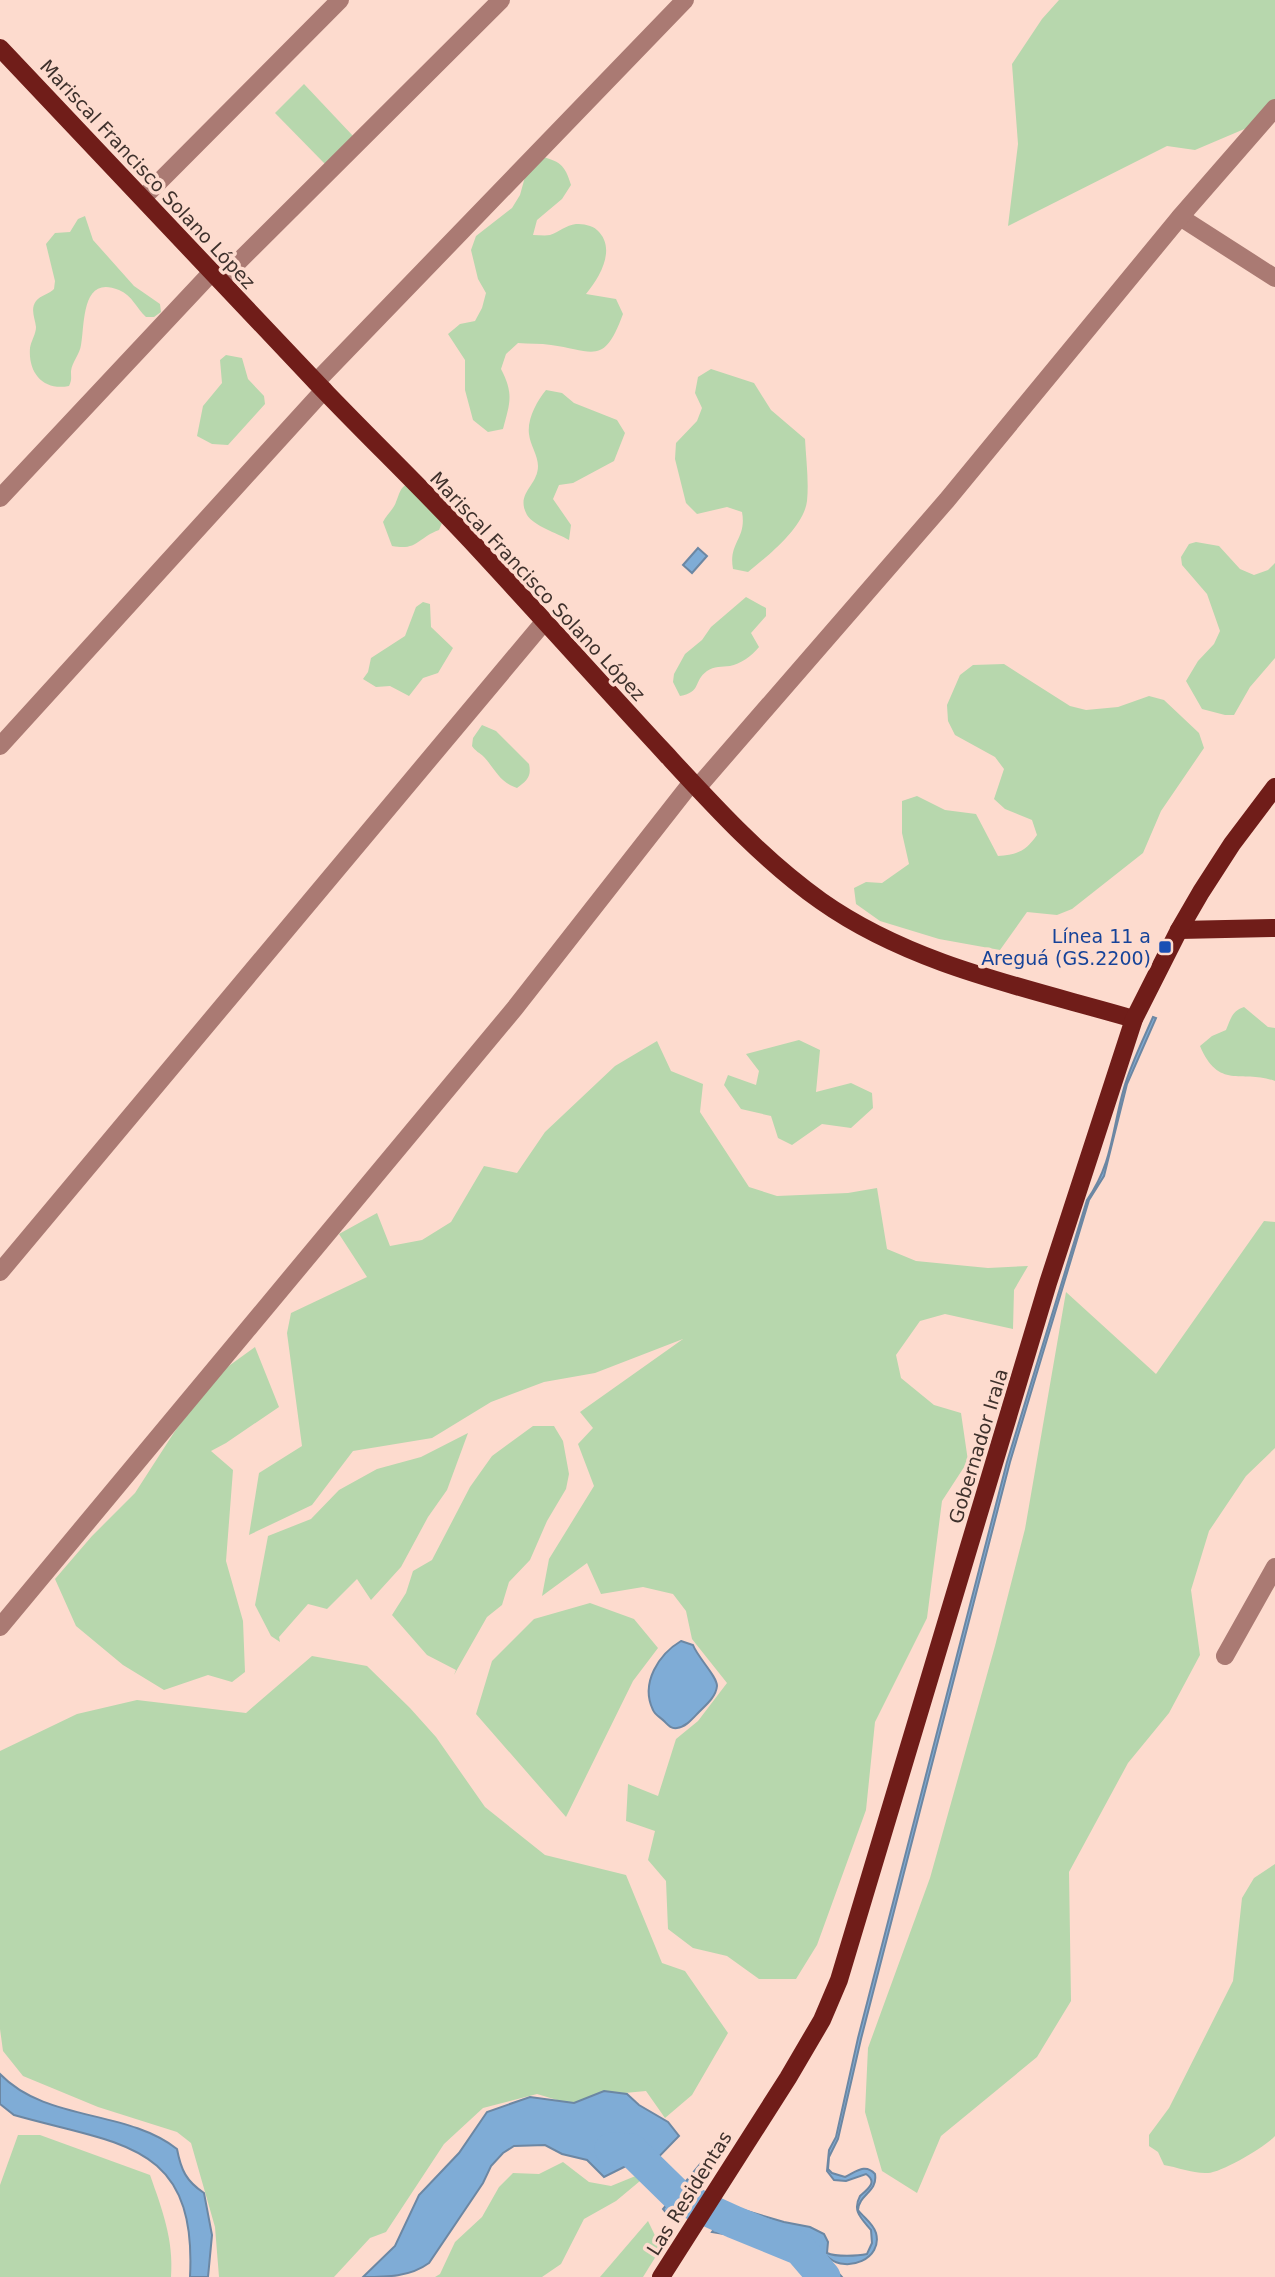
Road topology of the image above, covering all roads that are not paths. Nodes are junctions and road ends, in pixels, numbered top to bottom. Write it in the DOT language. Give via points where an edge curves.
graph roads {
  1 [pos="340,0"];
  2 [pos="501,0"];
  3 [pos="685,0"];
  4 [pos="0,48"];
  5 [pos="1275,108"];
  6 [pos="143,198"];
  7 [pos="1180,217"];
  8 [pos="216,276"];
  9 [pos="1275,278"];
  10 [pos="320,386"];
  11 [pos="0,498"];
  12 [pos="544,622"];
  13 [pos="0,746"];
  14 [pos="694,785"];
  15 [pos="1275,787"];
  16 [pos="1275,928"];
  17 [pos="1179,930"];
  18 [pos="1134,1019"];
  19 [pos="0,1272"];
  20 [pos="1275,1567"];
  21 [pos="0,1627"];
  22 [pos="1225,1656"];
  23 [pos="753,2131"];
  24 [pos="661,2277"];
  1 -- 6 [label="street"];
  2 -- 8 [label="street"];
  3 -- 10 [label="street"];
  4 -- 6 [label="main road, Mariscal Francisco Solano López"];
  5 -- 7 [label="street"];
  6 -- 8 [label="main road, Mariscal Francisco Solano López"];
  7 -- 9 [label="street"];
  7 -- 14 [label="street" via="947,500"];
  8 -- 10 [label="main road, Mariscal Francisco Solano López"];
  8 -- 11 [label="street"];
  10 -- 12 [label="main road, Mariscal Francisco Solano López"];
  10 -- 13 [label="street"];
  12 -- 14 [label="main road, Mariscal Francisco Solano López"];
  12 -- 19 [label="street"];
  14 -- 18 [label="main road, Mariscal Francisco Solano López" via="787,874 822,902 871,930 956,968"];
  14 -- 21 [label="street" via="515,1008"];
  15 -- 17 [label="main road, Gobernador Irala" via="1232,844"];
  16 -- 17 [label="main road"];
  17 -- 18 [label="main road, Gobernador Irala"];
  18 -- 23 [label="main road, Gobernador Irala" via="1048,1283 839,1980 815,2031"];
  20 -- 22 [label="street"];
  23 -- 24 [label="main road, Las Residentas"];
}
